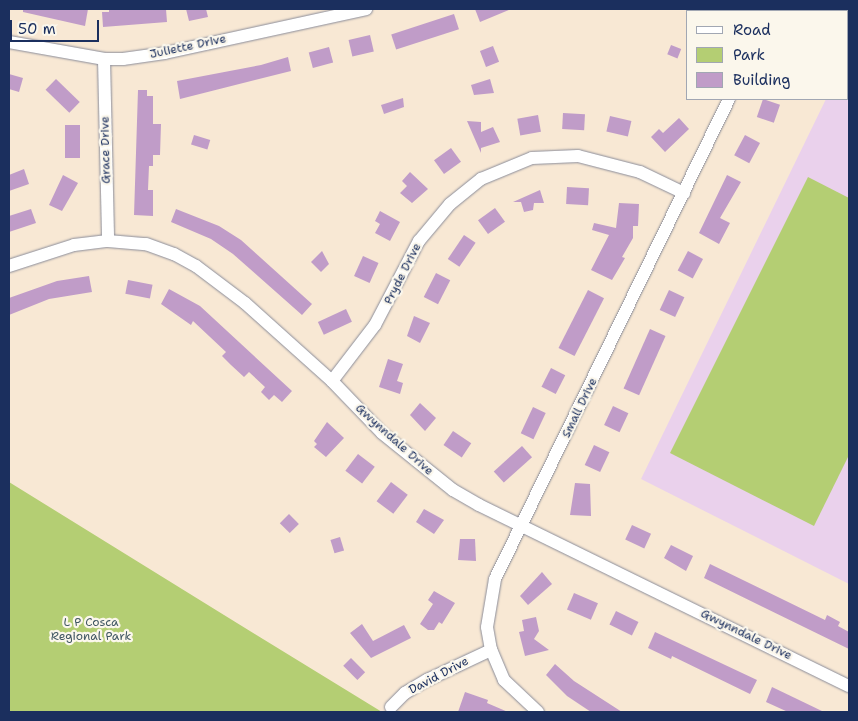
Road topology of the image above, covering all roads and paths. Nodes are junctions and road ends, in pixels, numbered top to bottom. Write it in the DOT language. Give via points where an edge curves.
graph roads {
  1 [pos="366,9"];
  2 [pos="9,42"];
  3 [pos="104,59"];
  4 [pos="729,100"];
  5 [pos="684,192"];
  6 [pos="108,241"];
  7 [pos="9,266"];
  8 [pos="332,381"];
  9 [pos="523,525"];
  10 [pos="491,650"];
  11 [pos="849,686"];
  12 [pos="391,708"];
  13 [pos="538,712"];
  1 -- 3 [label="street, Juliette Drive" via="165,53"];
  2 -- 3 [label="street, Juliette Drive"];
  3 -- 6 [label="street, Grace Drive"];
  4 -- 5 [label="street, Small Drive"];
  5 -- 8 [label="street, Pryde Drive" via="640,172 578,156 532,158 481,178 450,204 419,241 371,332"];
  5 -- 9 [label="street, Small Drive"];
  6 -- 7 [label="street, Gwynndale Drive" via="74,245"];
  6 -- 8 [label="street, Gwynndale Drive" via="160,248 196,266 245,303"];
  8 -- 9 [label="street, Gwynndale Drive" via="382,433 432,476 479,505"];
  9 -- 10 [label="street, Small Drive" via="494,579 487,627"];
  9 -- 11 [label="street, Gwynndale Drive"];
  10 -- 12 [label="street, David Drive" via="426,680 405,693"];
  10 -- 13 [label="street, Small Drive" via="504,680"];
}
